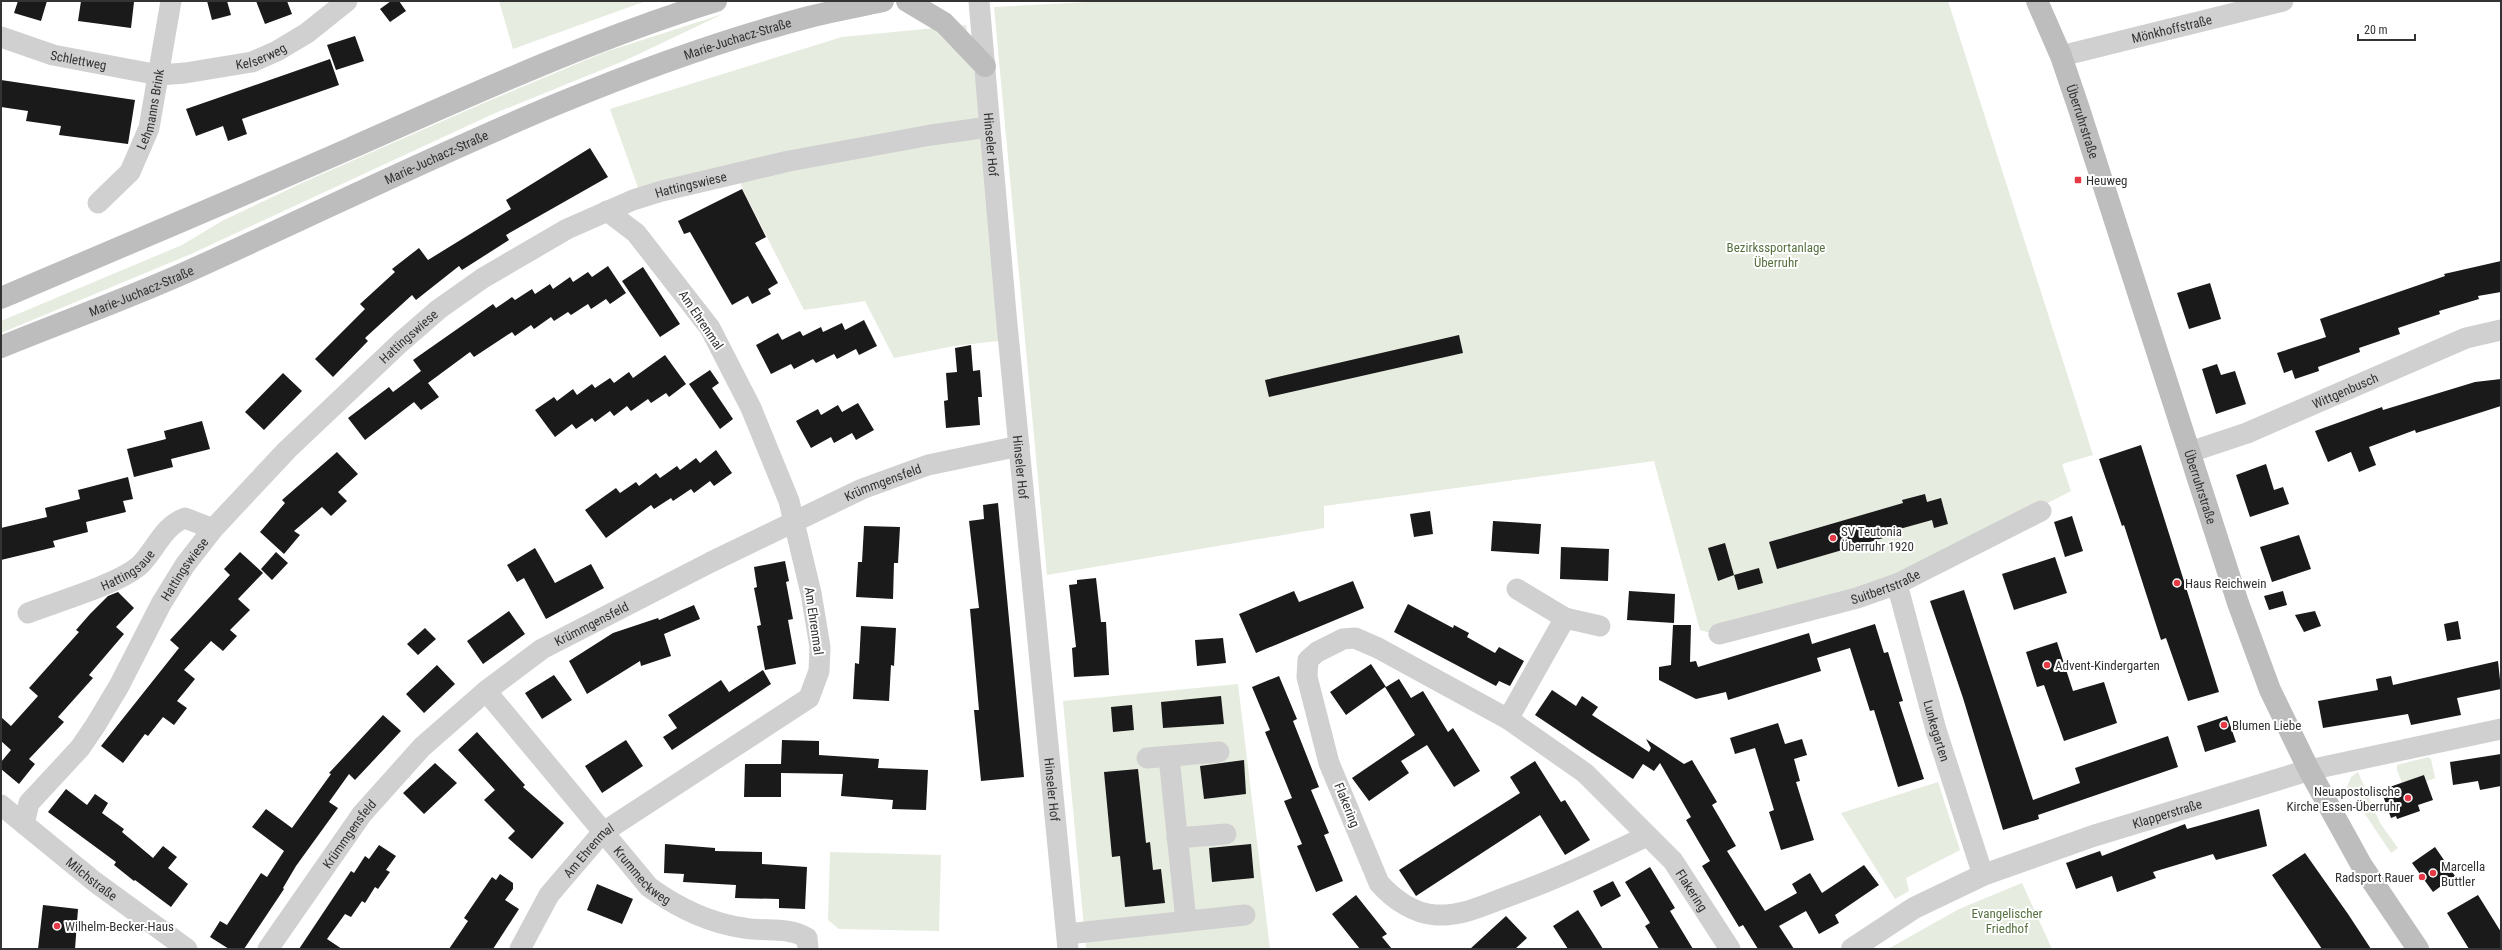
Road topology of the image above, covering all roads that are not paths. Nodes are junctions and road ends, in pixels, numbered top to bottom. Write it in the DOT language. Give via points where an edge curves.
graph roads {
  1 [pos="171,1"];
  2 [pos="347,1"];
  3 [pos="716,1"];
  4 [pos="883,1"];
  5 [pos="907,1"];
  6 [pos="979,1"];
  7 [pos="2037,1"];
  8 [pos="2283,1"];
  9 [pos="1,37"];
  10 [pos="2061,56"];
  11 [pos="985,66"];
  12 [pos="159,75"];
  13 [pos="989,127"];
  14 [pos="98,203"];
  15 [pos="607,211"];
  16 [pos="1,298"];
  17 [pos="2501,330"];
  18 [pos="1,347"];
  19 [pos="1019,446"];
  20 [pos="2190,452"];
  21 [pos="2041,511"];
  22 [pos="795,523"];
  23 [pos="213,529"];
  24 [pos="1896,584"];
  25 [pos="1517,588"];
  26 [pos="28,613"];
  27 [pos="1565,618"];
  28 [pos="1600,626"];
  29 [pos="1719,634"];
  30 [pos="486,691"];
  31 [pos="1508,720"];
  32 [pos="2501,729"];
  33 [pos="1219,752"];
  34 [pos="1169,757"];
  35 [pos="1147,758"];
  36 [pos="2309,770"];
  37 [pos="1,805"];
  38 [pos="24,824"];
  39 [pos="602,833"];
  40 [pos="1226,834"];
  41 [pos="1646,836"];
  42 [pos="1177,838"];
  43 [pos="1983,875"];
  44 [pos="1245,915"];
  45 [pos="1186,921"];
  46 [pos="1067,941"];
  47 [pos="187,949"];
  48 [pos="268,949"];
  49 [pos="520,949"];
  50 [pos="808,949"];
  51 [pos="1730,949"];
  52 [pos="1852,949"];
  53 [pos="2418,949"];
  1 -- 12 [label="street, Lehmanns Brink"];
  2 -- 12 [label="street, Kelserweg" via="307,32 277,51 252,62"];
  3 -- 16 [label="main road" via="668,16 541,64 181,223"];
  4 -- 18 [label="main road, Marie-Juchacz-Straße" via="809,17 685,56 552,106 198,268"];
  5 -- 11 [label="main road" via="944,23"];
  6 -- 11 [label="street, Hinseler Hof"];
  7 -- 10 [label="main road, Überruhrstraße"];
  8 -- 10 [label="street, Mönkhoffstraße"];
  9 -- 12 [label="street, Schlettweg" via="53,55"];
  10 -- 20 [label="main road, Überruhrstraße"];
  11 -- 13 [label="street, Hinseler Hof"];
  12 -- 14 [label="street, Lehmanns Brink" via="149,128 130,172"];
  13 -- 15 [label="street, Hattingswiese" via="931,135 720,176 662,191"];
  13 -- 19 [label="street, Hinseler Hof"];
  15 -- 22 [label="street, Am Ehrenmal" via="636,233 710,328 751,408 789,501"];
  15 -- 23 [label="street, Hattingswiese" via="529,249 439,309 287,450"];
  17 -- 20 [label="street, Wittgenbusch" via="2466,338 2248,433"];
  19 -- 22 [label="street, Krümmgensfeld" via="928,465 862,490"];
  19 -- 46 [label="street, Hinseler Hof"];
  20 -- 36 [label="main road, Überruhrstraße" via="2238,603 2270,690"];
  21 -- 24 [label="street, Suitbertstraße"];
  22 -- 30 [label="street, Krümmgensfeld" via="711,562 542,649"];
  22 -- 39 [label="street, Am Ehrenmal" via="820,647 819,671 809,698"];
  23 -- 26 [label="street, Hattingsaue" via="186,518 173,523 139,565 125,575"];
  23 -- 38 [label="street, Hattingswiese" via="184,565 102,716 80,748 29,803"];
  24 -- 29 [label="street, Suitbertstraße" via="1857,598"];
  24 -- 43 [label="street, Lunkegarten" via="1936,730"];
  25 -- 27 [label="street"];
  27 -- 28 [label="street"];
  27 -- 31 [label="street"];
  30 -- 39 [label="street, Krummeckweg"];
  30 -- 48 [label="street, Krümmgensfeld" via="422,747 362,814"];
  31 -- 41 [label="street, Flakering" via="1585,773"];
  31 -- 41 [label="street, Flakering" via="1378,648 1354,638 1343,639 1317,652 1308,660 1307,677 1329,763 1379,884 1392,898 1413,909 1434,915 1461,914 1564,876"];
  32 -- 36 [label="street, Klapperstraße"];
  33 -- 34 [label="street"];
  34 -- 35 [label="street"];
  34 -- 42 [label="street"];
  36 -- 43 [label="street, Klapperstraße" via="2093,836"];
  36 -- 53 [label="main road, Überruhrstraße" via="2362,866"];
  37 -- 38 [label="street, Milchstraße"];
  38 -- 47 [label="street, Milchstraße" via="95,882"];
  39 -- 49 [label="street, Am Ehrenmal" via="549,895"];
  39 -- 50 [label="street, Krummeckweg" via="649,887 673,905 709,921 745,929 796,931 807,938"];
  40 -- 42 [label="street"];
  41 -- 51 [label="street, Flakering" via="1672,861"];
  42 -- 45 [label="street"];
  43 -- 52 [label="street, Klapperstraße" via="1914,908"];
  44 -- 45 [label="street, Hinseler Hof"];
  45 -- 46 [label="street, Hinseler Hof"];
}
